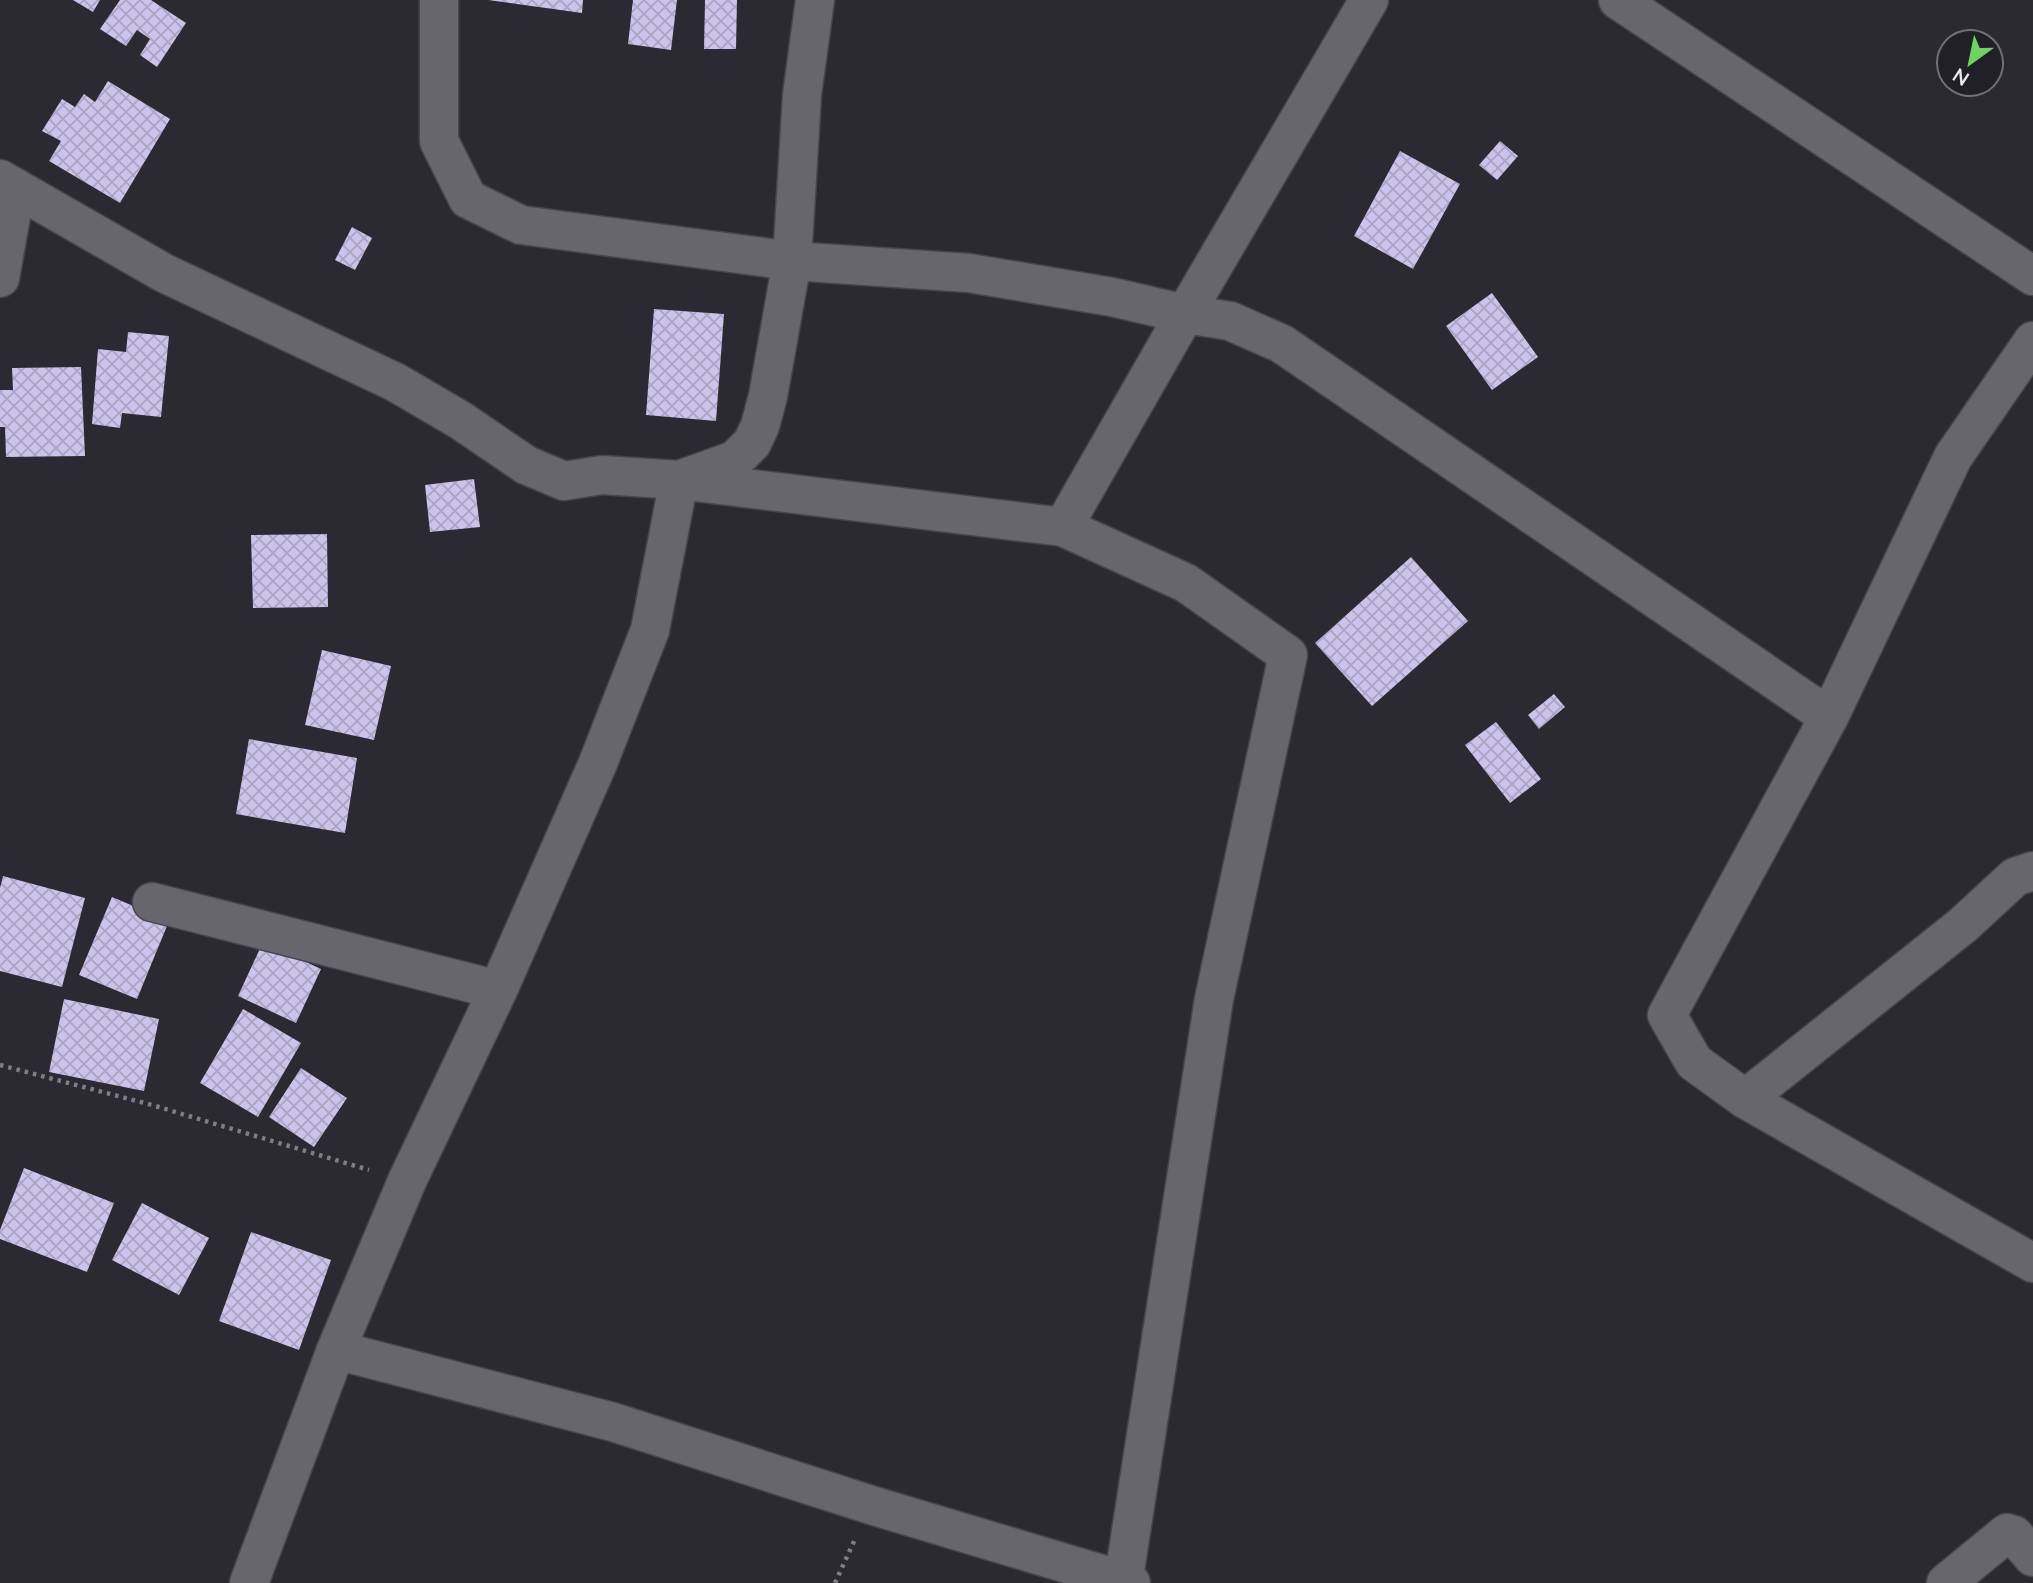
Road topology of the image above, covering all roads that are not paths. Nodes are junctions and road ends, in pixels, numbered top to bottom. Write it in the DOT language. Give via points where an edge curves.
graph roads {
  1 [pos="439,0"];
  2 [pos="815,0"];
  3 [pos="1369,0"];
  4 [pos="1618,0"];
  5 [pos="8,183"];
  6 [pos="792,261"];
  7 [pos="2033,275"];
  8 [pos="0,278"];
  9 [pos="1185,314"];
  10 [pos="2033,341"];
  11 [pos="679,480"];
  12 [pos="1063,527"];
  13 [pos="1829,717"];
  14 [pos="2033,871"];
  15 [pos="152,902"];
  16 [pos="498,989"];
  17 [pos="1745,1099"];
  18 [pos="2033,1263"];
  19 [pos="336,1350"];
  20 [pos="2033,1557"];
  21 [pos="1126,1582"];
  22 [pos="249,1583"];
  23 [pos="1946,1583"];
  1 -- 6 [label="street" via="439,141 468,198 521,225"];
  2 -- 6 [label="street" via="802,95"];
  3 -- 9 [label="street"];
  4 -- 7 [label="street"];
  5 -- 8 [label="street"];
  5 -- 11 [label="street" via="164,273 395,382 526,465 564,481 602,475"];
  6 -- 9 [label="street" via="969,273"];
  6 -- 11 [label="street" via="768,396 752,443 735,460"];
  9 -- 12 [label="street"];
  9 -- 13 [label="street" via="1230,321 1282,344"];
  10 -- 13 [label="street" via="1953,457"];
  11 -- 12 [label="street"];
  11 -- 16 [label="street" via="650,630 598,763"];
  12 -- 21 [label="street" via="1186,583 1288,655 1214,999"];
  13 -- 17 [label="street" via="1667,1015 1694,1062"];
  14 -- 17 [label="street" via="2015,877 1964,925"];
  15 -- 16 [label="street"];
  16 -- 19 [label="street" via="407,1181"];
  17 -- 18 [label="street"];
  19 -- 21 [label="street" via="613,1422"];
  19 -- 22 [label="street"];
  20 -- 23 [label="street" via="2014,1535 2007,1534"];
}
